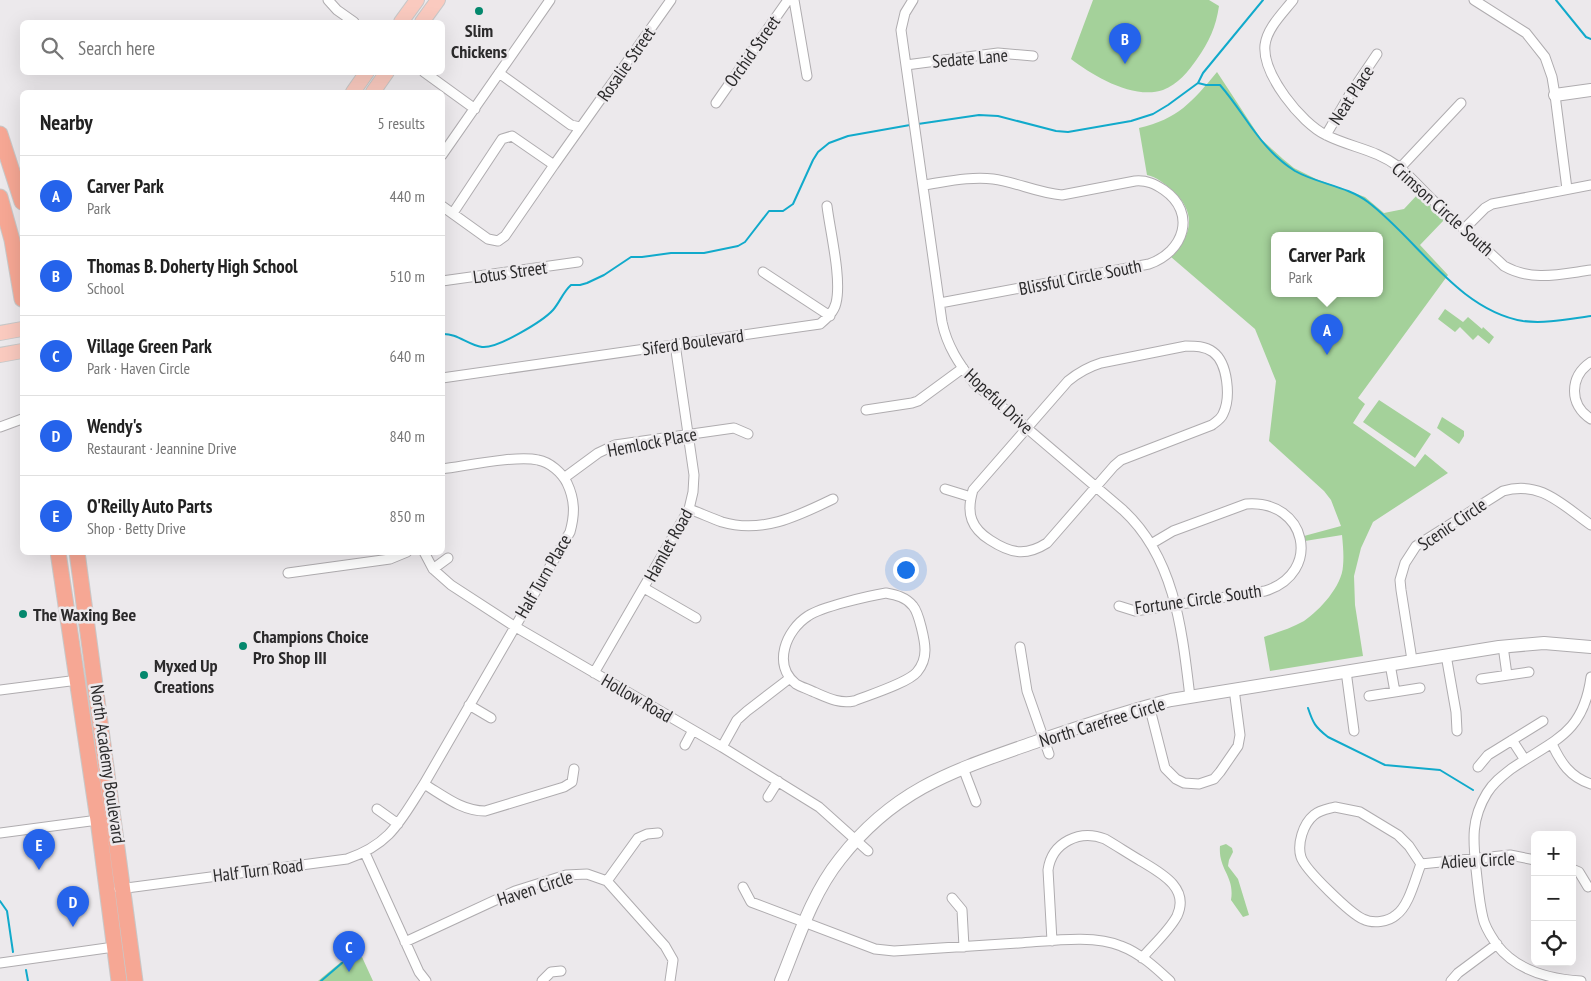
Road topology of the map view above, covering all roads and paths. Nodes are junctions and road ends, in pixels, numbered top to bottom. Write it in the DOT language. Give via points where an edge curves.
graph roads {
  1 [pos="328,0"];
  2 [pos="417,0"];
  3 [pos="438,0"];
  4 [pos="550,0"];
  5 [pos="671,0"];
  6 [pos="788,0"];
  7 [pos="794,0"];
  8 [pos="913,0"];
  9 [pos="1293,0"];
  10 [pos="1474,0"];
  11 [pos="351,20"];
  12 [pos="402,20"];
  13 [pos="423,20"];
  14 [pos="1378,54"];
  15 [pos="1033,56"];
  16 [pos="906,65"];
  17 [pos="499,73"];
  18 [pos="365,75"];
  19 [pos="385,75"];
  20 [pos="428,75"];
  21 [pos="807,76"];
  22 [pos="354,90"];
  23 [pos="374,90"];
  24 [pos="1591,90"];
  25 [pos="1555,95"];
  26 [pos="716,103"];
  27 [pos="1461,103"];
  28 [pos="475,108"];
  29 [pos="580,127"];
  30 [pos="0,134"];
  31 [pos="1326,135"];
  32 [pos="445,151"];
  33 [pos="554,165"];
  34 [pos="1400,168"];
  35 [pos="923,185"];
  36 [pos="1591,185"];
  37 [pos="1567,189"];
  38 [pos="20,196"];
  39 [pos="0,197"];
  40 [pos="826,206"];
  41 [pos="445,208"];
  42 [pos="452,213"];
  43 [pos="1464,229"];
  44 [pos="578,262"];
  45 [pos="1591,270"];
  46 [pos="762,272"];
  47 [pos="445,281"];
  48 [pos="20,287"];
  49 [pos="940,303"];
  50 [pos="830,316"];
  51 [pos="20,329"];
  52 [pos="0,333"];
  53 [pos="675,344"];
  54 [pos="20,351"];
  55 [pos="0,355"];
  56 [pos="1591,362"];
  57 [pos="963,368"];
  58 [pos="445,378"];
  59 [pos="866,410"];
  60 [pos="1591,419"];
  61 [pos="20,420"];
  62 [pos="0,427"];
  63 [pos="1028,429"];
  64 [pos="688,434"];
  65 [pos="748,434"];
  66 [pos="445,470"];
  67 [pos="564,478"];
  68 [pos="1096,486"];
  69 [pos="945,489"];
  70 [pos="971,497"];
  71 [pos="833,499"];
  72 [pos="690,509"];
  73 [pos="1591,525"];
  74 [pos="1151,544"];
  75 [pos="58,555"];
  76 [pos="77,555"];
  77 [pos="400,555"];
  78 [pos="426,555"];
  79 [pos="448,558"];
  80 [pos="433,569"];
  81 [pos="288,573"];
  82 [pos="644,588"];
  83 [pos="908,588"];
  84 [pos="903,597"];
  85 [pos="1176,604"];
  86 [pos="1119,606"];
  87 [pos="791,614"];
  88 [pos="696,618"];
  89 [pos="799,622"];
  90 [pos="514,626"];
  91 [pos="1503,646"];
  92 [pos="1020,647"];
  93 [pos="1591,647"];
  94 [pos="1446,655"];
  95 [pos="1412,660"];
  96 [pos="1390,664"];
  97 [pos="1346,671"];
  98 [pos="1529,672"];
  99 [pos="594,673"];
  100 [pos="1507,675"];
  101 [pos="1591,677"];
  102 [pos="790,678"];
  103 [pos="1481,679"];
  104 [pos="78,680"];
  105 [pos="1420,688"];
  106 [pos="1234,689"];
  107 [pos="0,690"];
  108 [pos="1395,692"];
  109 [pos="1190,696"];
  110 [pos="1369,696"];
  111 [pos="469,704"];
  112 [pos="1149,705"];
  113 [pos="491,718"];
  114 [pos="1543,721"];
  115 [pos="693,730"];
  116 [pos="1354,731"];
  117 [pos="1457,731"];
  118 [pos="1044,739"];
  119 [pos="1512,740"];
  120 [pos="1552,744"];
  121 [pos="684,746"];
  122 [pos="722,747"];
  123 [pos="1049,754"];
  124 [pos="1525,760"];
  125 [pos="1478,767"];
  126 [pos="963,768"];
  127 [pos="574,769"];
  128 [pos="778,781"];
  129 [pos="424,784"];
  130 [pos="1591,784"];
  131 [pos="768,798"];
  132 [pos="976,802"];
  133 [pos="377,809"];
  134 [pos="98,820"];
  135 [pos="398,824"];
  136 [pos="0,833"];
  137 [pos="658,833"];
  138 [pos="856,840"];
  139 [pos="868,851"];
  140 [pos="365,853"];
  141 [pos="1475,858"];
  142 [pos="1531,859"];
  143 [pos="1421,864"];
  144 [pos="1576,871"];
  145 [pos="607,881"];
  146 [pos="742,887"];
  147 [pos="1588,887"];
  148 [pos="122,888"];
  149 [pos="106,890"];
  150 [pos="952,898"];
  151 [pos="804,923"];
  152 [pos="1052,941"];
  153 [pos="406,942"];
  154 [pos="1497,944"];
  155 [pos="114,947"];
  156 [pos="964,947"];
  157 [pos="1142,958"];
  158 [pos="0,963"];
  159 [pos="561,971"];
  160 [pos="1555,979"];
  161 [pos="119,981"];
  162 [pos="135,981"];
  163 [pos="426,981"];
  164 [pos="542,981"];
  165 [pos="671,981"];
  166 [pos="781,981"];
  167 [pos="1170,981"];
  168 [pos="1451,981"];
  169 [pos="1581,981"];
  1 -- 11 [label="street"];
  2 -- 12 [label="main road"];
  3 -- 13 [label="main road"];
  4 -- 17 [label="street"];
  5 -- 29 [label="street, Rosalie Street"];
  6 -- 26 [label="street, Orchid Street"];
  7 -- 21 [label="street"];
  8 -- 16 [label="street, Hopeful Drive" via="905,13 901,30"];
  9 -- 31 [label="street, Crimson Circle South" via="1269,34 1265,54 1271,74 1300,116"];
  10 -- 25 [label="street" via="1516,25 1534,41 1545,56"];
  14 -- 31 [label="street, Neat Place"];
  15 -- 16 [label="street, Sedate Lane" via="998,53"];
  16 -- 35 [label="street, Hopeful Drive"];
  17 -- 28 [label="street"];
  17 -- 29 [label="street" via="571,125"];
  18 -- 22 [label="main road"];
  19 -- 23 [label="main road"];
  20 -- 28 [label="street"];
  24 -- 25 [label="main road"];
  25 -- 37 [label="street"];
  27 -- 34 [label="street"];
  28 -- 32 [label="street"];
  29 -- 33 [label="street, Rosalie Street"];
  30 -- 38 [label="highway"];
  31 -- 34 [label="street, Crimson Circle South" via="1374,152"];
  33 -- 42 [label="street, Rosalie Street" via="505,236 498,241 488,239"];
  33 -- 42 [label="street" via="512,136 502,139"];
  34 -- 43 [label="street, Crimson Circle South"];
  35 -- 49 [label="street, Hopeful Drive"];
  35 -- 49 [label="street, Blissful Circle South" via="993,179 1049,194 1062,194 1144,181 1168,193 1180,209 1184,226 1180,238 1169,252 1155,262"];
  36 -- 37 [label="street"];
  37 -- 43 [label="street" via="1492,204"];
  39 -- 48 [label="highway"];
  40 -- 50 [label="street" via="838,282 836,303"];
  41 -- 42 [label="street"];
  43 -- 45 [label="street, Crimson Circle South" via="1504,266 1521,274 1547,276"];
  44 -- 47 [label="street, Lotus Street"];
  46 -- 50 [label="street"];
  49 -- 57 [label="street, Hopeful Drive" via="948,343"];
  50 -- 53 [label="street, Siferd Boulevard" via="820,324"];
  51 -- 52 [label="main road"];
  53 -- 58 [label="street, Siferd Boulevard"];
  53 -- 64 [label="street, Hamlet Road"];
  54 -- 55 [label="main road"];
  56 -- 60 [label="street" via="1580,372 1574,389 1578,408"];
  57 -- 59 [label="street" via="918,401"];
  57 -- 63 [label="street, Hopeful Drive" via="974,383"];
  61 -- 62 [label="street"];
  63 -- 68 [label="street, Hopeful Drive"];
  63 -- 68 [label="street" via="1068,381 1089,366 1186,346 1213,351 1227,381 1226,404 1218,420 1121,460"];
  63 -- 70 [label="street"];
  64 -- 65 [label="street, Hemlock Place" via="734,428"];
  64 -- 67 [label="street, Hemlock Place" via="615,445 598,453"];
  64 -- 72 [label="street, Hamlet Road" via="694,475"];
  66 -- 67 [label="street, Half Turn Place" via="523,458 551,465"];
  67 -- 90 [label="street, Half Turn Place" via="574,505 570,532"];
  68 -- 70 [label="street" via="1047,543 1021,552 1004,549 976,528 970,514"];
  68 -- 74 [label="street, Hopeful Drive" via="1134,520"];
  69 -- 70 [label="street"];
  71 -- 72 [label="street" via="776,524 740,525"];
  72 -- 82 [label="street, Hamlet Road"];
  73 -- 95 [label="street, Scenic Circle" via="1542,492 1513,488 1503,491 1416,546 1405,563 1400,580"];
  74 -- 85 [label="street, Hopeful Drive" via="1164,566"];
  74 -- 85 [label="street, Fortune Circle South" via="1173,531 1246,504 1269,505 1286,514 1296,527 1301,551 1296,568 1275,588"];
  75 -- 104 [label="highway, North Academy Boulevard"];
  76 -- 148 [label="highway, North Academy Boulevard"];
  77 -- 81 [label="street"];
  78 -- 80 [label="street, Hollow Road"];
  79 -- 80 [label="street"];
  80 -- 90 [label="street, Hollow Road" via="451,585"];
  82 -- 88 [label="street"];
  82 -- 99 [label="street, Hamlet Road"];
  83 -- 84 [label="street"];
  84 -- 89 [label="street" via="886,593 876,595 818,611"];
  84 -- 102 [label="street" via="918,616 925,648 917,673 845,703 797,684"];
  85 -- 86 [label="street, Fortune Circle South" via="1135,611"];
  85 -- 109 [label="street, Hopeful Drive"];
  87 -- 89 [label="street"];
  89 -- 102 [label="street" via="785,645 782,658"];
  90 -- 99 [label="street, Hollow Road"];
  90 -- 111 [label="street, Half Turn Road"];
  91 -- 93 [label="main road, North Carefree Circle" via="1544,643"];
  91 -- 94 [label="main road, North Carefree Circle"];
  91 -- 100 [label="street"];
  92 -- 118 [label="street" via="1027,691"];
  94 -- 95 [label="main road, North Carefree Circle"];
  94 -- 117 [label="street"];
  95 -- 96 [label="main road, North Carefree Circle"];
  96 -- 97 [label="main road, North Carefree Circle"];
  96 -- 108 [label="street"];
  97 -- 106 [label="main road, North Carefree Circle"];
  97 -- 116 [label="street"];
  98 -- 100 [label="street"];
  99 -- 115 [label="street, Hollow Road"];
  100 -- 103 [label="street"];
  101 -- 120 [label="street" via="1580,715"];
  102 -- 122 [label="street" via="737,720"];
  104 -- 107 [label="street"];
  104 -- 134 [label="highway, North Academy Boulevard"];
  105 -- 108 [label="street"];
  106 -- 109 [label="main road, North Carefree Circle"];
  106 -- 112 [label="street" via="1240,735 1238,746 1214,779 1199,784 1176,780 1165,768"];
  108 -- 110 [label="street"];
  109 -- 112 [label="main road, North Carefree Circle"];
  111 -- 113 [label="street"];
  111 -- 129 [label="street, Half Turn Road"];
  112 -- 118 [label="main road, North Carefree Circle"];
  114 -- 119 [label="street"];
  115 -- 121 [label="street"];
  115 -- 122 [label="street, Hollow Road"];
  118 -- 123 [label="street"];
  118 -- 126 [label="main road, North Carefree Circle"];
  119 -- 124 [label="street"];
  119 -- 125 [label="street"];
  120 -- 124 [label="street"];
  120 -- 130 [label="street" via="1568,770"];
  122 -- 128 [label="street, Hollow Road"];
  124 -- 141 [label="street" via="1500,777 1487,792 1474,820"];
  126 -- 132 [label="street"];
  126 -- 138 [label="main road, North Carefree Circle" via="913,792 887,810"];
  127 -- 129 [label="street" via="572,782 564,787 486,811 463,808"];
  128 -- 131 [label="street"];
  128 -- 138 [label="street, Hollow Road" via="819,807"];
  129 -- 135 [label="street, Half Turn Road"];
  133 -- 135 [label="street"];
  134 -- 136 [label="street"];
  134 -- 149 [label="highway, North Academy Boulevard"];
  135 -- 140 [label="street, Half Turn Road" via="384,840"];
  137 -- 145 [label="street" via="638,838"];
  138 -- 139 [label="street, Hollow Road"];
  138 -- 151 [label="main road, North Carefree Circle" via="826,880"];
  140 -- 148 [label="street, Half Turn Road" via="347,859"];
  140 -- 153 [label="street"];
  141 -- 142 [label="street, Adieu Circle" via="1510,856"];
  141 -- 143 [label="street, Adieu Circle"];
  141 -- 154 [label="street" via="1483,920"];
  143 -- 143 [label="street, Adieu Circle" via="1410,846 1398,835 1360,812 1344,808 1328,808 1314,815 1301,842 1301,858 1309,871 1364,920 1387,920 1402,911"];
  144 -- 147 [label="street"];
  145 -- 153 [label="street, Haven Circle" via="587,874 566,875 515,892"];
  145 -- 165 [label="street" via="665,946 673,960"];
  146 -- 151 [label="street" via="751,902"];
  148 -- 149 [label="street, Half Turn Road"];
  148 -- 162 [label="highway, North Academy Boulevard"];
  149 -- 155 [label="highway, North Academy Boulevard"];
  150 -- 156 [label="street" via="962,910"];
  151 -- 156 [label="street" via="875,949"];
  151 -- 166 [label="main road, North Carefree Circle"];
  152 -- 156 [label="street"];
  152 -- 157 [label="street" via="1104,940"];
  152 -- 157 [label="street" via="1049,861 1065,842 1080,835 1096,835 1161,873 1178,894 1180,908 1174,922"];
  153 -- 163 [label="street"];
  154 -- 160 [label="street" via="1503,953 1524,968"];
  154 -- 168 [label="street"];
  155 -- 158 [label="street"];
  155 -- 161 [label="highway, North Academy Boulevard"];
  157 -- 167 [label="street"];
  159 -- 164 [label="street" via="551,972"];
  160 -- 169 [label="street"];
}
